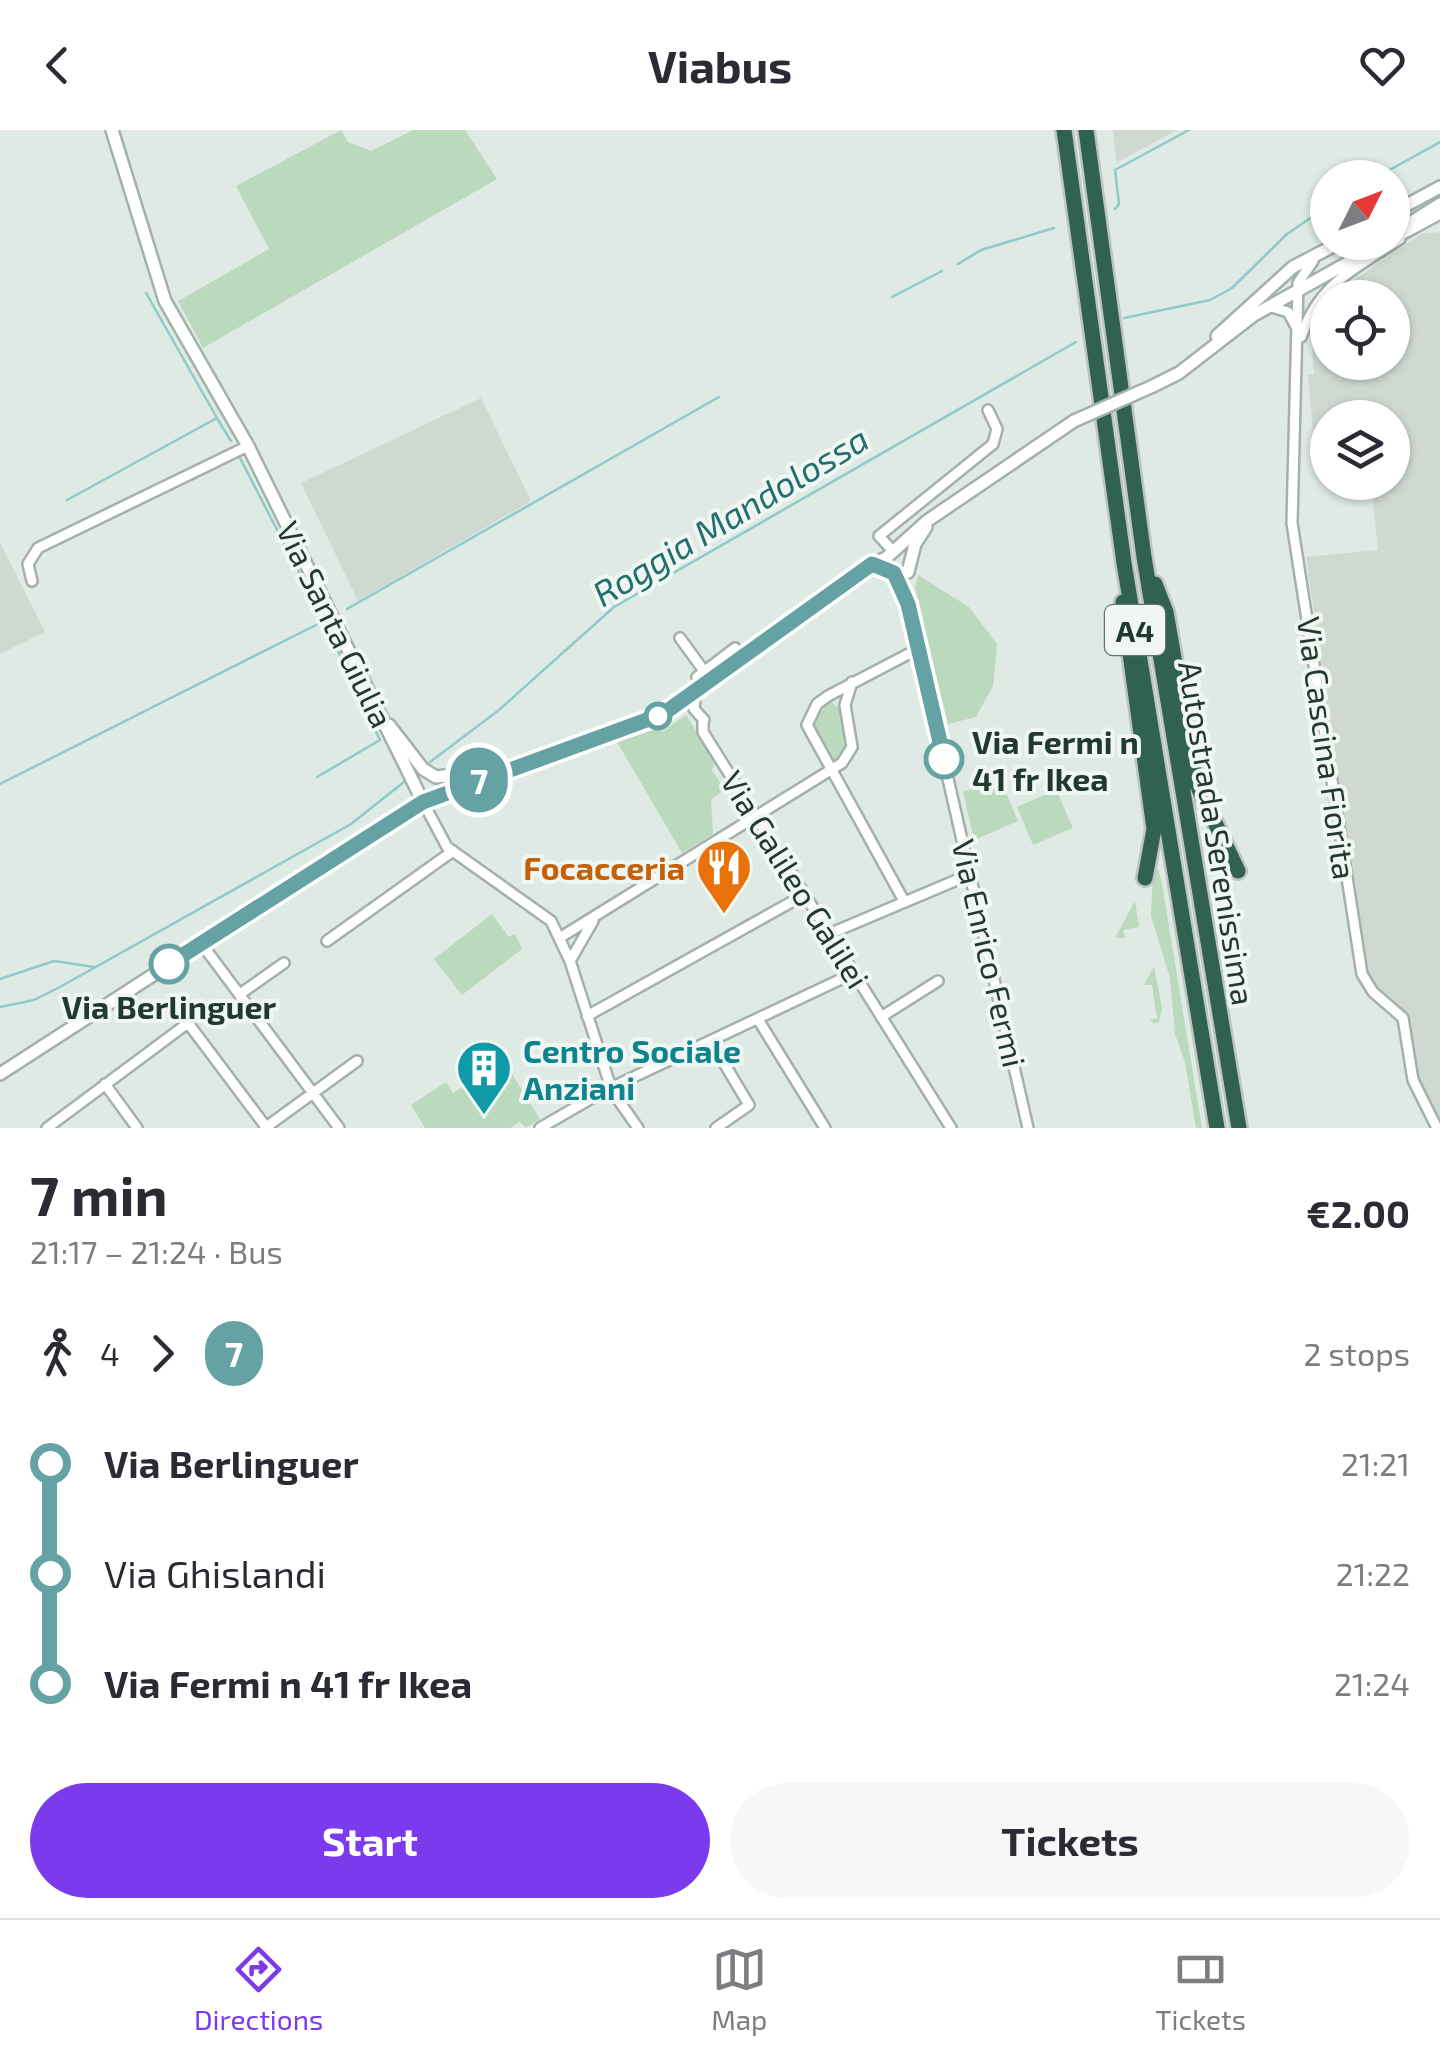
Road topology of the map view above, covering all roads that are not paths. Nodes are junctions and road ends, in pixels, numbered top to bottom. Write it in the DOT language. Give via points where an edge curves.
graph roads {
  1 [pos="112,130"];
  2 [pos="1064,130"];
  3 [pos="1086,130"];
  4 [pos="1440,187"];
  5 [pos="1440,202"];
  6 [pos="1410,204"];
  7 [pos="1440,213"];
  8 [pos="1426,221"];
  9 [pos="1410,223"];
  10 [pos="1410,228"];
  11 [pos="1310,260"];
  12 [pos="1316,260"];
  13 [pos="1352,260"];
  14 [pos="1304,270"];
  15 [pos="1314,280"];
  16 [pos="1317,280"];
  17 [pos="1310,284"];
  18 [pos="1298,292"];
  19 [pos="1267,308"];
  20 [pos="1298,344"];
  21 [pos="1209,347"];
  22 [pos="988,410"];
  23 [pos="248,446"];
  24 [pos="1144,557"];
  25 [pos="897,560"];
  26 [pos="1124,563"];
  27 [pos="32,581"];
  28 [pos="680,638"];
  29 [pos="736,648"];
  30 [pos="918,649"];
  31 [pos="704,672"];
  32 [pos="852,682"];
  33 [pos="700,688"];
  34 [pos="828,696"];
  35 [pos="845,705"];
  36 [pos="382,719"];
  37 [pos="829,770"];
  38 [pos="506,771"];
  39 [pos="423,802"];
  40 [pos="758,817"];
  41 [pos="453,851"];
  42 [pos="1238,870"];
  43 [pos="971,874"];
  44 [pos="1144,878"];
  45 [pos="804,895"];
  46 [pos="904,901"];
  47 [pos="594,920"];
  48 [pos="828,934"];
  49 [pos="561,937"];
  50 [pos="327,940"];
  51 [pos="202,943"];
  52 [pos="570,962"];
  53 [pos="284,963"];
  54 [pos="854,973"];
  55 [pos="938,981"];
  56 [pos="240,994"];
  57 [pos="587,1016"];
  58 [pos="881,1017"];
  59 [pos="759,1021"];
  60 [pos="712,1043"];
  61 [pos="357,1061"];
  62 [pos="0,1074"];
  63 [pos="106,1084"];
  64 [pos="612,1091"];
  65 [pos="313,1093"];
  66 [pos="46,1128"];
  67 [pos="137,1128"];
  68 [pos="265,1128"];
  69 [pos="339,1128"];
  70 [pos="540,1128"];
  71 [pos="638,1128"];
  72 [pos="716,1128"];
  73 [pos="825,1128"];
  74 [pos="951,1128"];
  75 [pos="1028,1128"];
  76 [pos="1217,1128"];
  77 [pos="1239,1128"];
  78 [pos="1437,1128"];
  1 -- 23 [label="street, Via Santa Giulia" via="165,301"];
  2 -- 26 [label="highway, Autostrada Serenissima / A4"];
  3 -- 24 [label="highway, Autostrada Serenissima / A4"];
  4 -- 6 [label="street"];
  5 -- 9 [label="street"];
  7 -- 8 [label="street"];
  8 -- 10 [label="street"];
  8 -- 20 [label="street" via="1324,290"];
  11 -- 21 [label="street" via="1275,281"];
  12 -- 14 [label="street"];
  13 -- 16 [label="street"];
  14 -- 15 [label="street"];
  14 -- 18 [label="street, Via Cascina Fiorita"];
  17 -- 18 [label="street"];
  18 -- 19 [label="street"];
  18 -- 20 [label="street, Via Cascina Fiorita"];
  19 -- 20 [label="street" via="1288,312"];
  19 -- 21 [label="street"];
  20 -- 78 [label="street, Via Cascina Fiorita" via="1292,523 1361,967 1372,992 1403,1018 1412,1080"];
  21 -- 25 [label="street, bridge" via="1179,373 1074,421 939,513"];
  22 -- 25 [label="street" via="997,429 993,444 879,536"];
  23 -- 27 [label="street" via="38,548 28,564"];
  23 -- 36 [label="street, Via Santa Giulia"];
  24 -- 42 [label="highway" via="1166,612 1196,783"];
  24 -- 77 [label="highway, Autostrada Serenissima / A4"];
  25 -- 30 [label="street, Via Enrico Fermi"];
  25 -- 33 [label="street" via="872,564"];
  26 -- 44 [label="highway" via="1122,623 1154,829"];
  26 -- 76 [label="highway, Autostrada Serenissima / A4"];
  28 -- 31 [label="street"];
  29 -- 31 [label="street"];
  30 -- 32 [label="street"];
  30 -- 43 [label="street, Via Enrico Fermi"];
  31 -- 33 [label="street, Via Galileo Galilei" via="696,677"];
  32 -- 34 [label="street"];
  32 -- 35 [label="street"];
  33 -- 38 [label="street" via="645,722"];
  33 -- 40 [label="street, Via Galileo Galilei" via="694,708 703,719 700,727"];
  34 -- 35 [label="street"];
  34 -- 37 [label="street" via="807,725"];
  35 -- 37 [label="street" via="852,747"];
  36 -- 38 [label="street" via="436,777"];
  36 -- 39 [label="street, Via Santa Giulia"];
  37 -- 40 [label="street"];
  37 -- 46 [label="street"];
  38 -- 39 [label="street"];
  39 -- 41 [label="street"];
  39 -- 51 [label="street"];
  40 -- 45 [label="street, Via Galileo Galilei"];
  40 -- 47 [label="street"];
  41 -- 49 [label="street" via="540,908"];
  41 -- 50 [label="street"];
  43 -- 46 [label="street"];
  43 -- 75 [label="street, Via Enrico Fermi"];
  45 -- 48 [label="street, Via Galileo Galilei"];
  45 -- 57 [label="street"];
  46 -- 48 [label="street"];
  47 -- 49 [label="street"];
  47 -- 52 [label="street"];
  48 -- 54 [label="street, Via Galileo Galilei"];
  49 -- 52 [label="street"];
  51 -- 56 [label="street"];
  51 -- 62 [label="street"];
  52 -- 57 [label="street"];
  53 -- 56 [label="street"];
  54 -- 58 [label="street, Via Galileo Galilei"];
  54 -- 59 [label="street"];
  55 -- 58 [label="street, Via Galileo Galilei"];
  56 -- 65 [label="street"];
  57 -- 64 [label="street"];
  58 -- 74 [label="street, Via Galileo Galilei"];
  59 -- 60 [label="street"];
  59 -- 73 [label="street"];
  60 -- 64 [label="street"];
  60 -- 72 [label="street" via="749,1105"];
  61 -- 65 [label="street"];
  63 -- 66 [label="street"];
  63 -- 67 [label="street"];
  63 -- 68 [label="street" via="188,1022"];
  64 -- 70 [label="street"];
  64 -- 71 [label="street"];
  65 -- 68 [label="street"];
  65 -- 69 [label="street"];
}
